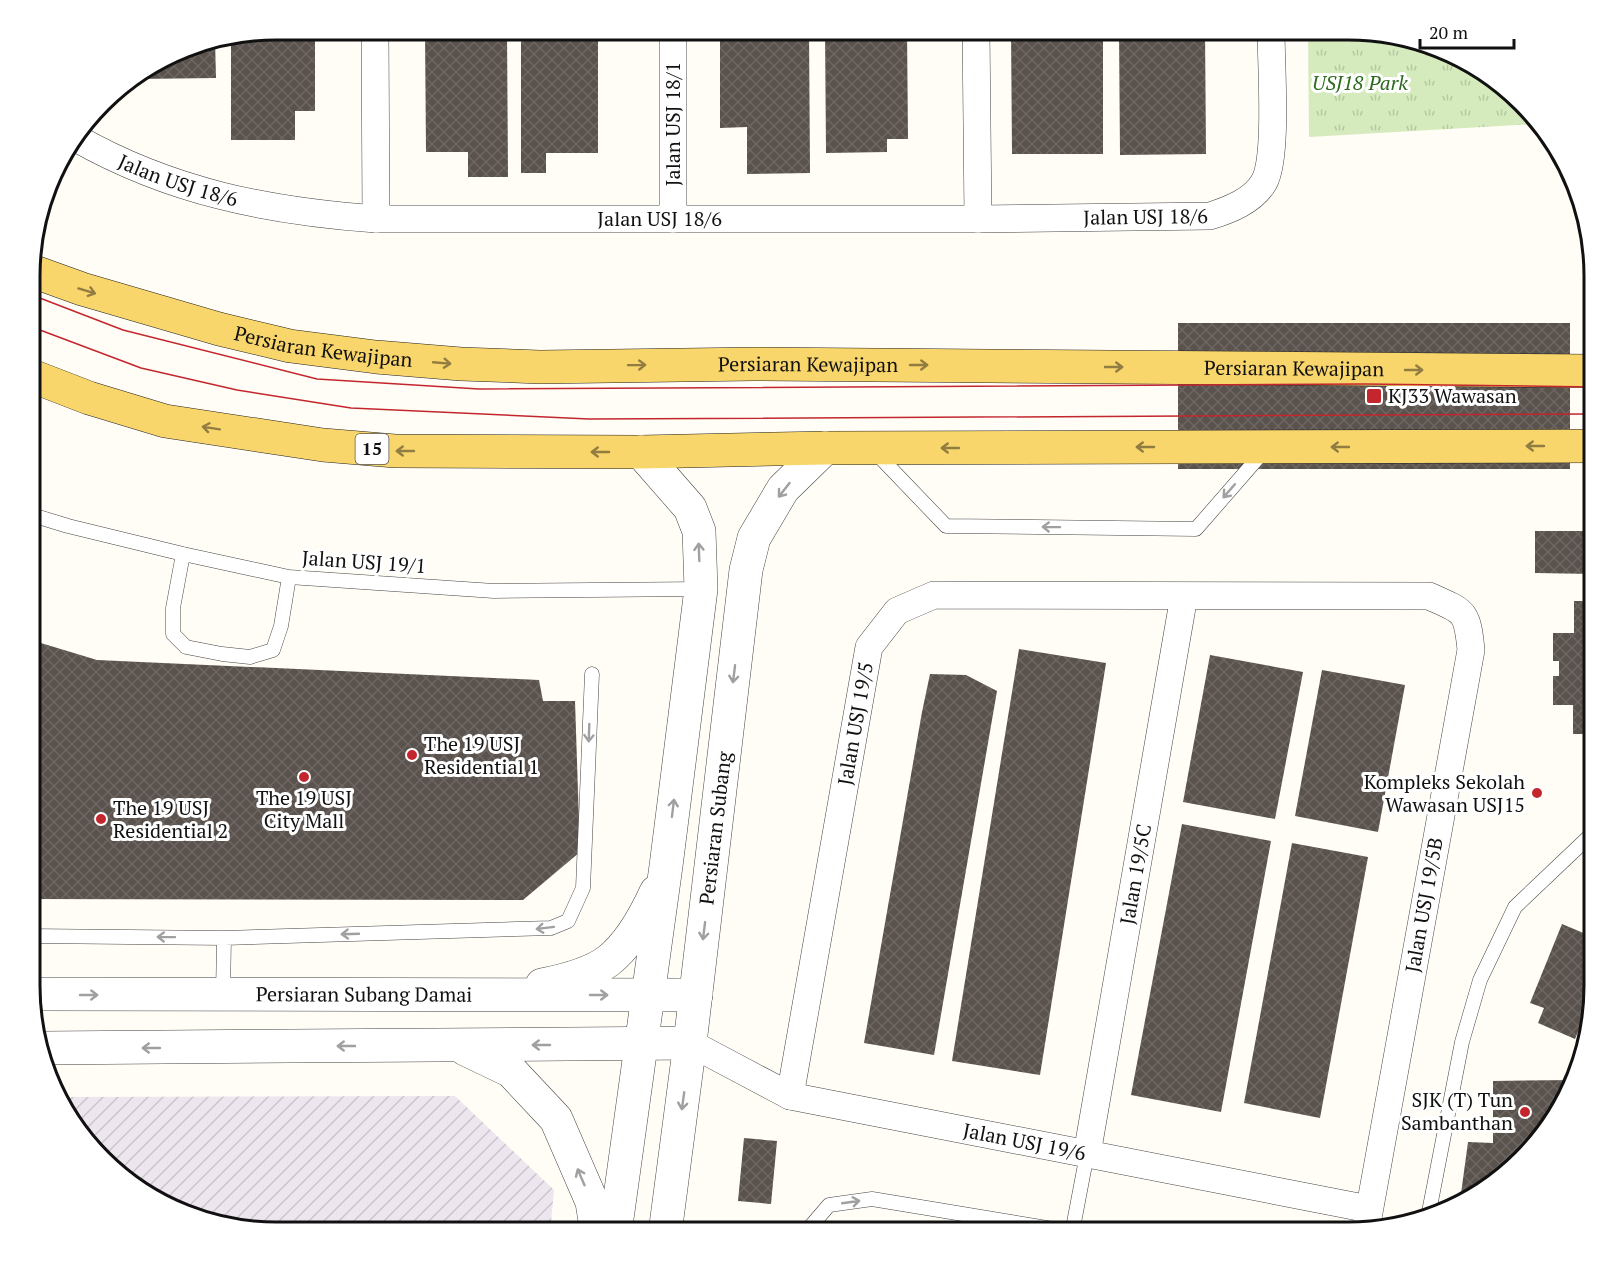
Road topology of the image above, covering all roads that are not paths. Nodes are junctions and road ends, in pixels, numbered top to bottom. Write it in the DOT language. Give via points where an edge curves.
graph roads {
  1 [pos="375,40"];
  2 [pos="673,40"];
  3 [pos="976,40"];
  4 [pos="1271,40"];
  5 [pos="84,140"];
  6 [pos="376,219"];
  7 [pos="673,219"];
  8 [pos="978,219"];
  9 [pos="40,275"];
  10 [pos="1584,371"];
  11 [pos="40,379"];
  12 [pos="1584,446"];
  13 [pos="1267,447"];
  14 [pos="825,448"];
  15 [pos="872,448"];
  16 [pos="641,452"];
  17 [pos="40,517"];
  18 [pos="183,554"];
  19 [pos="289,577"];
  20 [pos="701,589"];
  21 [pos="1184,596"];
  22 [pos="592,674"];
  23 [pos="1584,841"];
  24 [pos="666,866"];
  25 [pos="40,936"];
  26 [pos="224,938"];
  27 [pos="41,994"];
  28 [pos="223,995"];
  29 [pos="497,995"];
  30 [pos="648,995"];
  31 [pos="696,995"];
  32 [pos="690,1043"];
  33 [pos="641,1044"];
  34 [pos="457,1045"];
  35 [pos="49,1048"];
  36 [pos="790,1096"];
  37 [pos="1087,1154"];
  38 [pos="1430,1208"];
  39 [pos="1368,1219"];
  40 [pos="595,1222"];
  41 [pos="617,1222"];
  42 [pos="666,1222"];
  43 [pos="815,1222"];
  44 [pos="980,1222"];
  45 [pos="1076,1222"];
  1 -- 6 [label="street"];
  2 -- 7 [label="street, Jalan USJ 18/1"];
  3 -- 8 [label="street"];
  4 -- 8 [label="street, Jalan USJ 18/6" via="1270,163 1264,183 1231,210 1210,216"];
  5 -- 6 [label="street, Jalan USJ 18/6" via="132,167 213,195 319,215"];
  6 -- 7 [label="street, Jalan USJ 18/6"];
  7 -- 8 [label="street, Jalan USJ 18/6"];
  9 -- 10 [label="main road, Persiaran Kewajipan, one-way" via="219,329 301,347 461,364"];
  16 -- 11 [label="main road, 15, one-way" via="395,451 323,445 165,421"];
  12 -- 13 [label="main road, one-way"];
  13 -- 15 [label="main road, one-way"];
  13 -- 15 [label="lane, one-way" via="1196,529 946,526"];
  14 -- 15 [label="main road"];
  14 -- 16 [label="main road, 15"];
  14 -- 31 [label="street, Persiaran Subang, one-way" via="783,489 754,538 746,570"];
  20 -- 16 [label="street, one-way" via="699,531 690,508"];
  17 -- 18 [label="lane, Jalan USJ 19/1"];
  18 -- 19 [label="lane, Jalan USJ 19/1"];
  18 -- 19 [label="lane" via="173,608 173,634 186,647 250,657 273,650"];
  19 -- 20 [label="lane, Jalan USJ 19/1" via="494,591"];
  24 -- 20 [label="street, one-way"];
  21 -- 36 [label="street, Jalan USJ 19/5" via="934,595 897,611 869,647"];
  21 -- 37 [label="street, Jalan 19/5C"];
  21 -- 39 [label="street, Jalan USJ 19/5B" via="1429,596 1461,610 1468,626 1471,650"];
  22 -- 26 [label="lane, one-way" via="583,888 568,921 551,928"];
  23 -- 38 [label="lane" via="1515,907 1480,980 1462,1042"];
  24 -- 29 [label="street" via="643,918 608,961 569,980"];
  24 -- 30 [label="street"];
  26 -- 25 [label="lane, one-way"];
  26 -- 28 [label="lane"];
  27 -- 28 [label="street, Persiaran Subang Damai, one-way"];
  28 -- 29 [label="street, Persiaran Subang Damai"];
  29 -- 30 [label="street, Persiaran Subang Damai, one-way"];
  30 -- 31 [label="street, Persiaran Subang Damai"];
  30 -- 33 [label="street"];
  31 -- 32 [label="street, Persiaran Subang"];
  32 -- 33 [label="street"];
  32 -- 36 [label="street, Jalan USJ 19/6"];
  32 -- 42 [label="street, Persiaran Subang, one-way"];
  33 -- 34 [label="street, one-way"];
  33 -- 41 [label="street"];
  34 -- 35 [label="street, one-way"];
  40 -- 34 [label="street, one-way" via="592,1202 556,1119 511,1071"];
  36 -- 37 [label="street, Jalan USJ 19/6"];
  37 -- 39 [label="street, Jalan USJ 19/6"];
  37 -- 45 [label="lane"];
  43 -- 44 [label="lane, one-way" via="829,1205 872,1199"];
}
